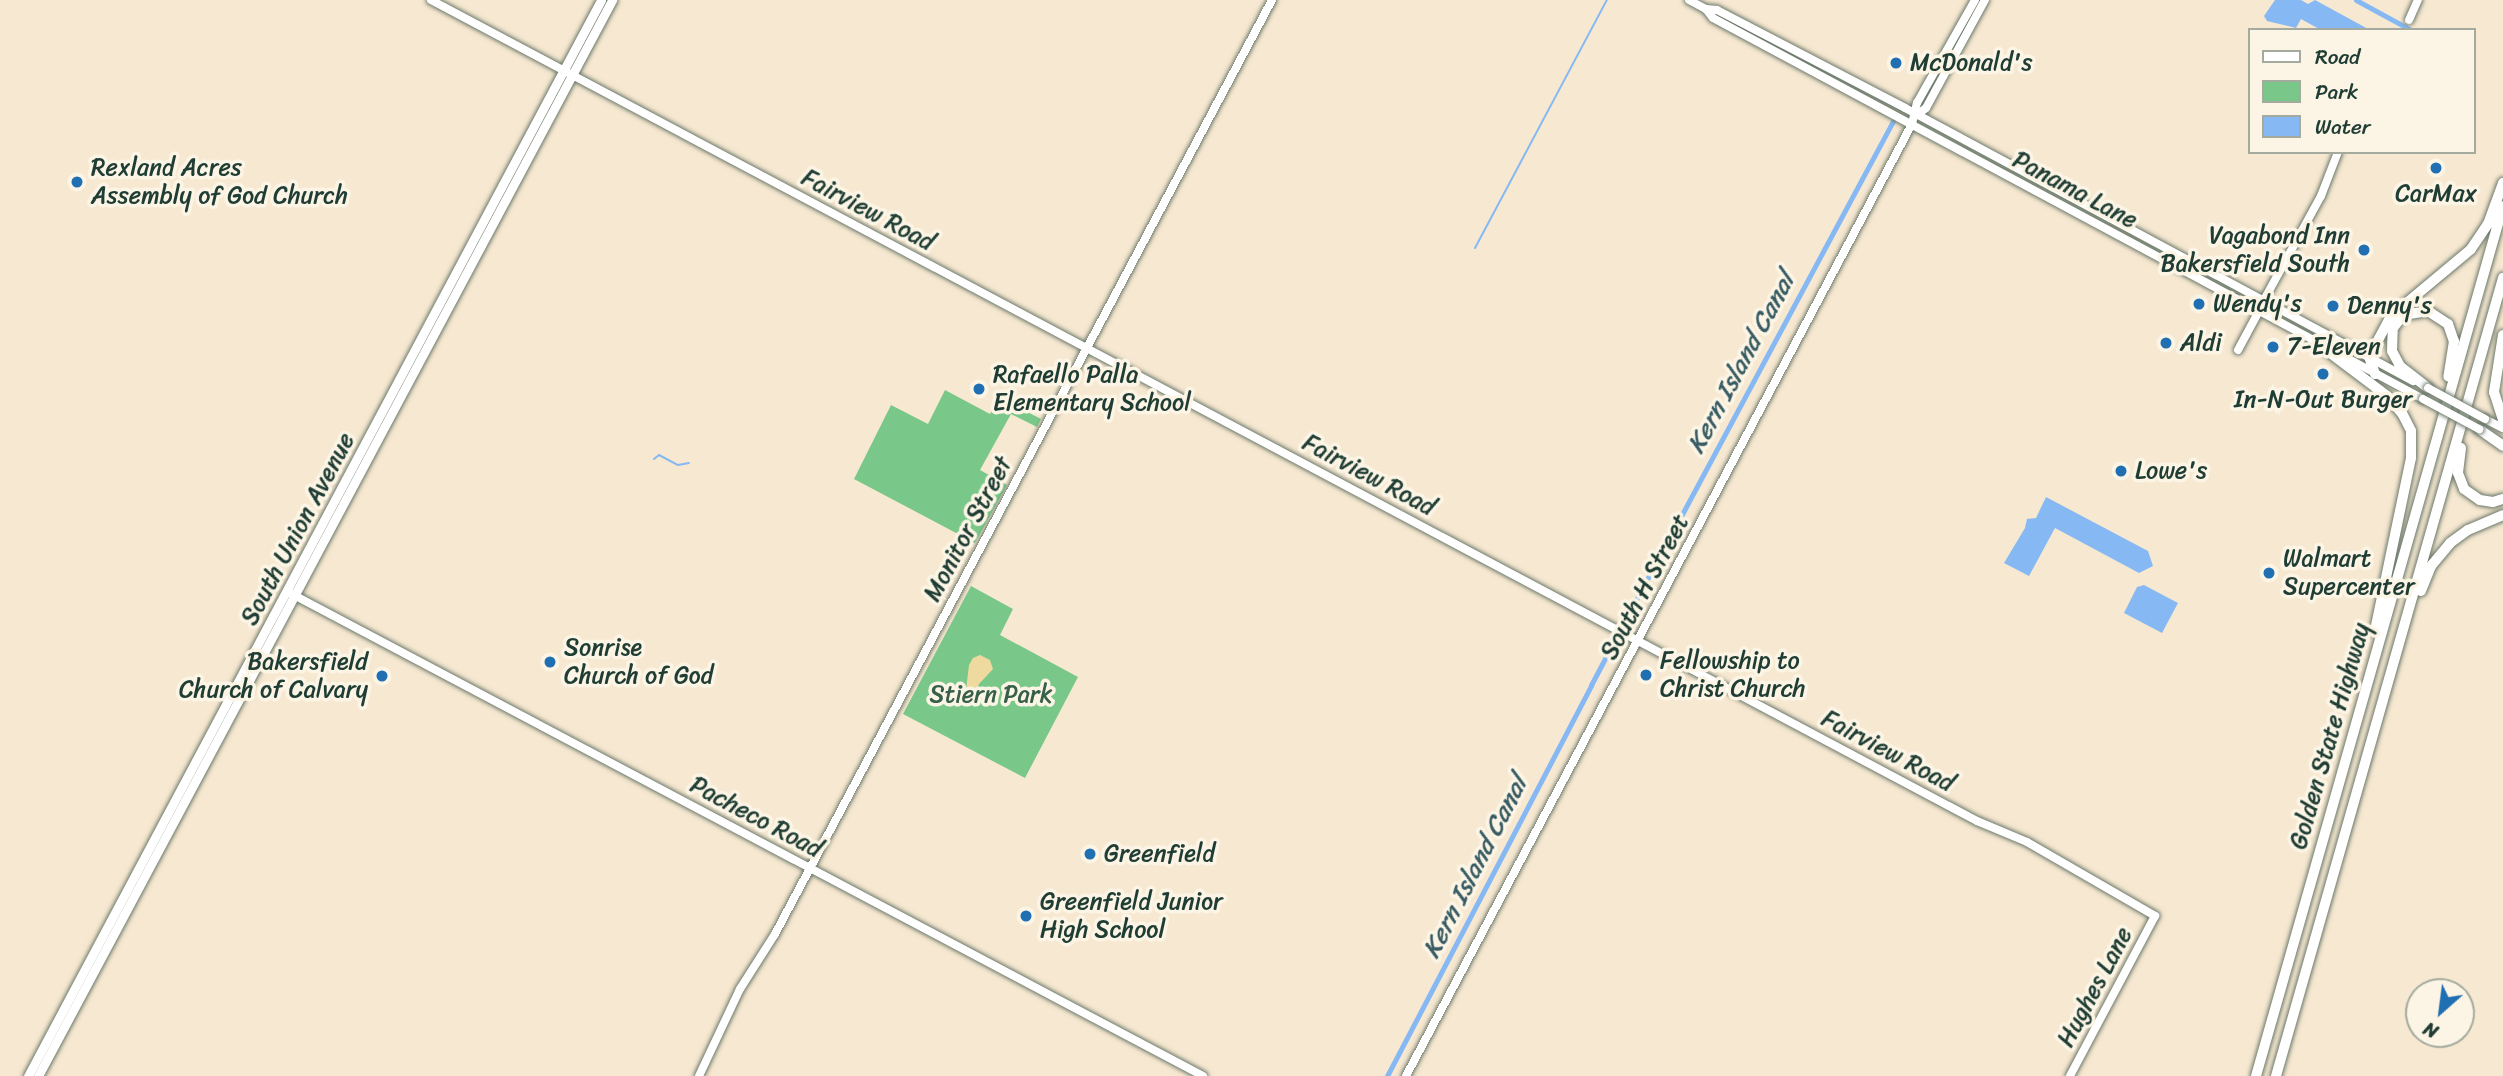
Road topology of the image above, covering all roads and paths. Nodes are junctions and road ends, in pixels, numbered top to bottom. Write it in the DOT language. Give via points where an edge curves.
graph roads {
  1 [pos="431,0"];
  2 [pos="601,0"];
  3 [pos="612,0"];
  4 [pos="1272,0"];
  5 [pos="1689,0"];
  6 [pos="1975,0"];
  7 [pos="1986,0"];
  8 [pos="2418,0"];
  9 [pos="1706,9"];
  10 [pos="2409,20"];
  11 [pos="1957,43"];
  12 [pos="568,73"];
  13 [pos="1917,115"];
  14 [pos="1912,124"];
  15 [pos="526,141"];
  16 [pos="2337,154"];
  17 [pos="2503,183"];
  18 [pos="2046,196"];
  19 [pos="2071,196"];
  20 [pos="506,199"];
  21 [pos="2503,206"];
  22 [pos="2080,214"];
  23 [pos="2104,214"];
  24 [pos="460,266"];
  25 [pos="2177,267"];
  26 [pos="2222,278"];
  27 [pos="2503,278"];
  28 [pos="2264,300"];
  29 [pos="2259,311"];
  30 [pos="440,322"];
  31 [pos="2503,335"];
  32 [pos="2313,340"];
  33 [pos="1087,348"];
  34 [pos="2238,350"];
  35 [pos="2481,354"];
  36 [pos="2369,357"];
  37 [pos="2375,373"];
  38 [pos="2428,388"];
  39 [pos="2503,420"];
  40 [pos="2482,424"];
  41 [pos="2503,428"];
  42 [pos="2503,444"];
  43 [pos="358,466"];
  44 [pos="2428,467"];
  45 [pos="2503,499"];
  46 [pos="2503,515"];
  47 [pos="293,594"];
  48 [pos="1639,640"];
  49 [pos="2373,662"];
  50 [pos="2389,684"];
  51 [pos="183,785"];
  52 [pos="170,829"];
  53 [pos="146,855"];
  54 [pos="810,868"];
  55 [pos="132,900"];
  56 [pos="2155,916"];
  57 [pos="108,925"];
  58 [pos="95,970"];
  59 [pos="71,996"];
  60 [pos="57,1041"];
  61 [pos="28,1076"];
  62 [pos="38,1076"];
  63 [pos="699,1076"];
  64 [pos="1203,1076"];
  65 [pos="1406,1076"];
  66 [pos="2070,1076"];
  67 [pos="2256,1076"];
  68 [pos="2276,1076"];
  1 -- 12 [label="street, Fairview Road"];
  2 -- 12 [label="main road, South Union Avenue"];
  3 -- 12 [label="main road, South Union Avenue"];
  4 -- 33 [label="street, Monitor Street"];
  5 -- 9 [label="street, Panama Lane"];
  6 -- 11 [label="street"];
  7 -- 11 [label="street, South H Street"];
  8 -- 10 [label="street"];
  9 -- 13 [label="street, Panama Lane" via="1717,10"];
  9 -- 14 [label="street, Panama Lane" via="1713,18"];
  11 -- 13 [label="street, South H Street" via="1926,108"];
  11 -- 13 [label="street, South H Street" via="1917,103"];
  12 -- 15 [label="main road, South Union Avenue"];
  12 -- 20 [label="main road, South Union Avenue"];
  12 -- 33 [label="street, Fairview Road"];
  13 -- 14 [label="street, South H Street"];
  13 -- 19 [label="street, Panama Lane"];
  14 -- 18 [label="street, Panama Lane"];
  14 -- 48 [label="street, South H Street"];
  15 -- 20 [label="main road" via="505,191"];
  15 -- 24 [label="main road, South Union Avenue"];
  16 -- 28 [label="street" via="2325,189"];
  17 -- 36 [label="highway" via="2478,241 2397,308"];
  18 -- 19 [label="street"];
  18 -- 22 [label="street, Panama Lane"];
  19 -- 23 [label="street, Panama Lane"];
  20 -- 30 [label="main road, South Union Avenue"];
  21 -- 44 [label="highway, Golden State Highway"];
  22 -- 23 [label="street"];
  22 -- 25 [label="street, Panama Lane"];
  23 -- 26 [label="street, Panama Lane"];
  24 -- 30 [label="main road"];
  24 -- 43 [label="main road, South Union Avenue"];
  25 -- 26 [label="street" via="2184,264"];
  25 -- 29 [label="street, Panama Lane"];
  26 -- 28 [label="street, Panama Lane"];
  27 -- 35 [label="highway, Golden State Highway"];
  28 -- 36 [label="street, Panama Lane"];
  29 -- 32 [label="street, Panama Lane"];
  29 -- 34 [label="street"];
  30 -- 43 [label="main road, South Union Avenue"];
  31 -- 39 [label="highway" via="2494,393"];
  32 -- 37 [label="street, Panama Lane"];
  32 -- 49 [label="highway" via="2396,404 2412,440 2398,531 2372,646"];
  33 -- 48 [label="street, Fairview Road"];
  33 -- 54 [label="street, Monitor Street"];
  35 -- 45 [label="highway" via="2458,473 2464,489 2474,498 2486,502"];
  35 -- 50 [label="highway, Golden State Highway"];
  36 -- 37 [label="highway"];
  36 -- 38 [label="street, Panama Lane"];
  37 -- 40 [label="street, Panama Lane, bridge"];
  38 -- 40 [label="street, Panama Lane, bridge"];
  38 -- 44 [label="highway" via="2400,366 2392,351 2393,328 2403,315 2416,310 2444,319 2454,341"];
  40 -- 41 [label="street, Panama Lane"];
  40 -- 42 [label="highway"];
  43 -- 47 [label="main road, South Union Avenue"];
  43 -- 51 [label="main road, South Union Avenue"];
  44 -- 49 [label="highway, Golden State Highway"];
  46 -- 50 [label="highway" via="2458,536 2437,556 2426,575"];
  47 -- 52 [label="main road, South Union Avenue"];
  47 -- 54 [label="street, Pacheco Road"];
  48 -- 56 [label="street, Fairview Road" via="1978,821 2027,842"];
  48 -- 65 [label="street, South H Street"];
  49 -- 67 [label="highway, Golden State Highway"];
  50 -- 68 [label="highway, Golden State Highway"];
  51 -- 52 [label="main road" via="184,793 167,825"];
  51 -- 53 [label="main road, South Union Avenue"];
  52 -- 55 [label="main road, South Union Avenue"];
  53 -- 55 [label="main road" via="149,859"];
  53 -- 57 [label="main road, South Union Avenue"];
  54 -- 63 [label="street, Monitor Street" via="740,989"];
  54 -- 64 [label="street, Pacheco Road"];
  55 -- 58 [label="main road, South Union Avenue"];
  56 -- 66 [label="street, Hughes Lane"];
  57 -- 58 [label="main road" via="109,934 92,966"];
  57 -- 59 [label="main road, South Union Avenue"];
  58 -- 60 [label="main road, South Union Avenue"];
  59 -- 60 [label="main road" via="74,999 58,1028"];
  59 -- 61 [label="main road, South Union Avenue"];
  60 -- 62 [label="main road, South Union Avenue"];
}
